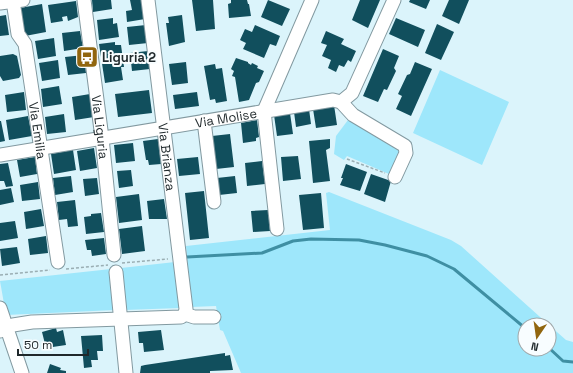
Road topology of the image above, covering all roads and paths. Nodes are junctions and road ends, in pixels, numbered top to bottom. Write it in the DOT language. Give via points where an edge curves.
graph roads {
  1 [pos="84,0"];
  2 [pos="148,0"];
  3 [pos="312,0"];
  4 [pos="394,0"];
  5 [pos="18,1"];
  6 [pos="0,3"];
  7 [pos="341,102"];
  8 [pos="264,112"];
  9 [pos="204,121"];
  10 [pos="164,128"];
  11 [pos="102,138"];
  12 [pos="41,148"];
  13 [pos="0,155"];
  14 [pos="347,159"];
  15 [pos="395,177"];
  16 [pos="214,202"];
  17 [pos="277,229"];
  18 [pos="180,258"];
  19 [pos="113,264"];
  20 [pos="58,267"];
  21 [pos="0,275"];
  22 [pos="0,308"];
  23 [pos="185,314"];
  24 [pos="214,317"];
  25 [pos="121,319"];
  26 [pos="4,329"];
  27 [pos="22,373"];
  28 [pos="126,373"];
  1 -- 11 [label="street, Via Liguria"];
  2 -- 10 [label="street, Via Brianza"];
  3 -- 8 [label="street"];
  4 -- 7 [label="street" via="352,93"];
  5 -- 6 [label="street"];
  5 -- 12 [label="street, Via Emilia" via="18,34 25,44"];
  7 -- 8 [label="street, Via Molise" via="334,100"];
  7 -- 15 [label="street" via="353,114 405,146 406,153"];
  8 -- 9 [label="street, Via Molise"];
  8 -- 17 [label="street"];
  9 -- 10 [label="street, Via Molise"];
  9 -- 16 [label="street"];
  10 -- 11 [label="street, Via Molise"];
  10 -- 18 [label="street, Via Brianza"];
  11 -- 12 [label="street, Via Molise"];
  11 -- 19 [label="street, Via Liguria"];
  12 -- 13 [label="street, Via Molise"];
  12 -- 20 [label="street, Via Emilia"];
  14 -- 15 [label="path"];
  18 -- 19 [label="path"];
  18 -- 23 [label="street, Via Brianza"];
  19 -- 20 [label="path"];
  19 -- 25 [label="street, Via Liguria"];
  20 -- 21 [label="path"];
  22 -- 26 [label="street"];
  23 -- 24 [label="street" via="194,317"];
  23 -- 25 [label="street" via="181,317"];
  25 -- 26 [label="street" via="32,322"];
  25 -- 28 [label="street, Via Liguria"];
  26 -- 27 [label="street"];
}
